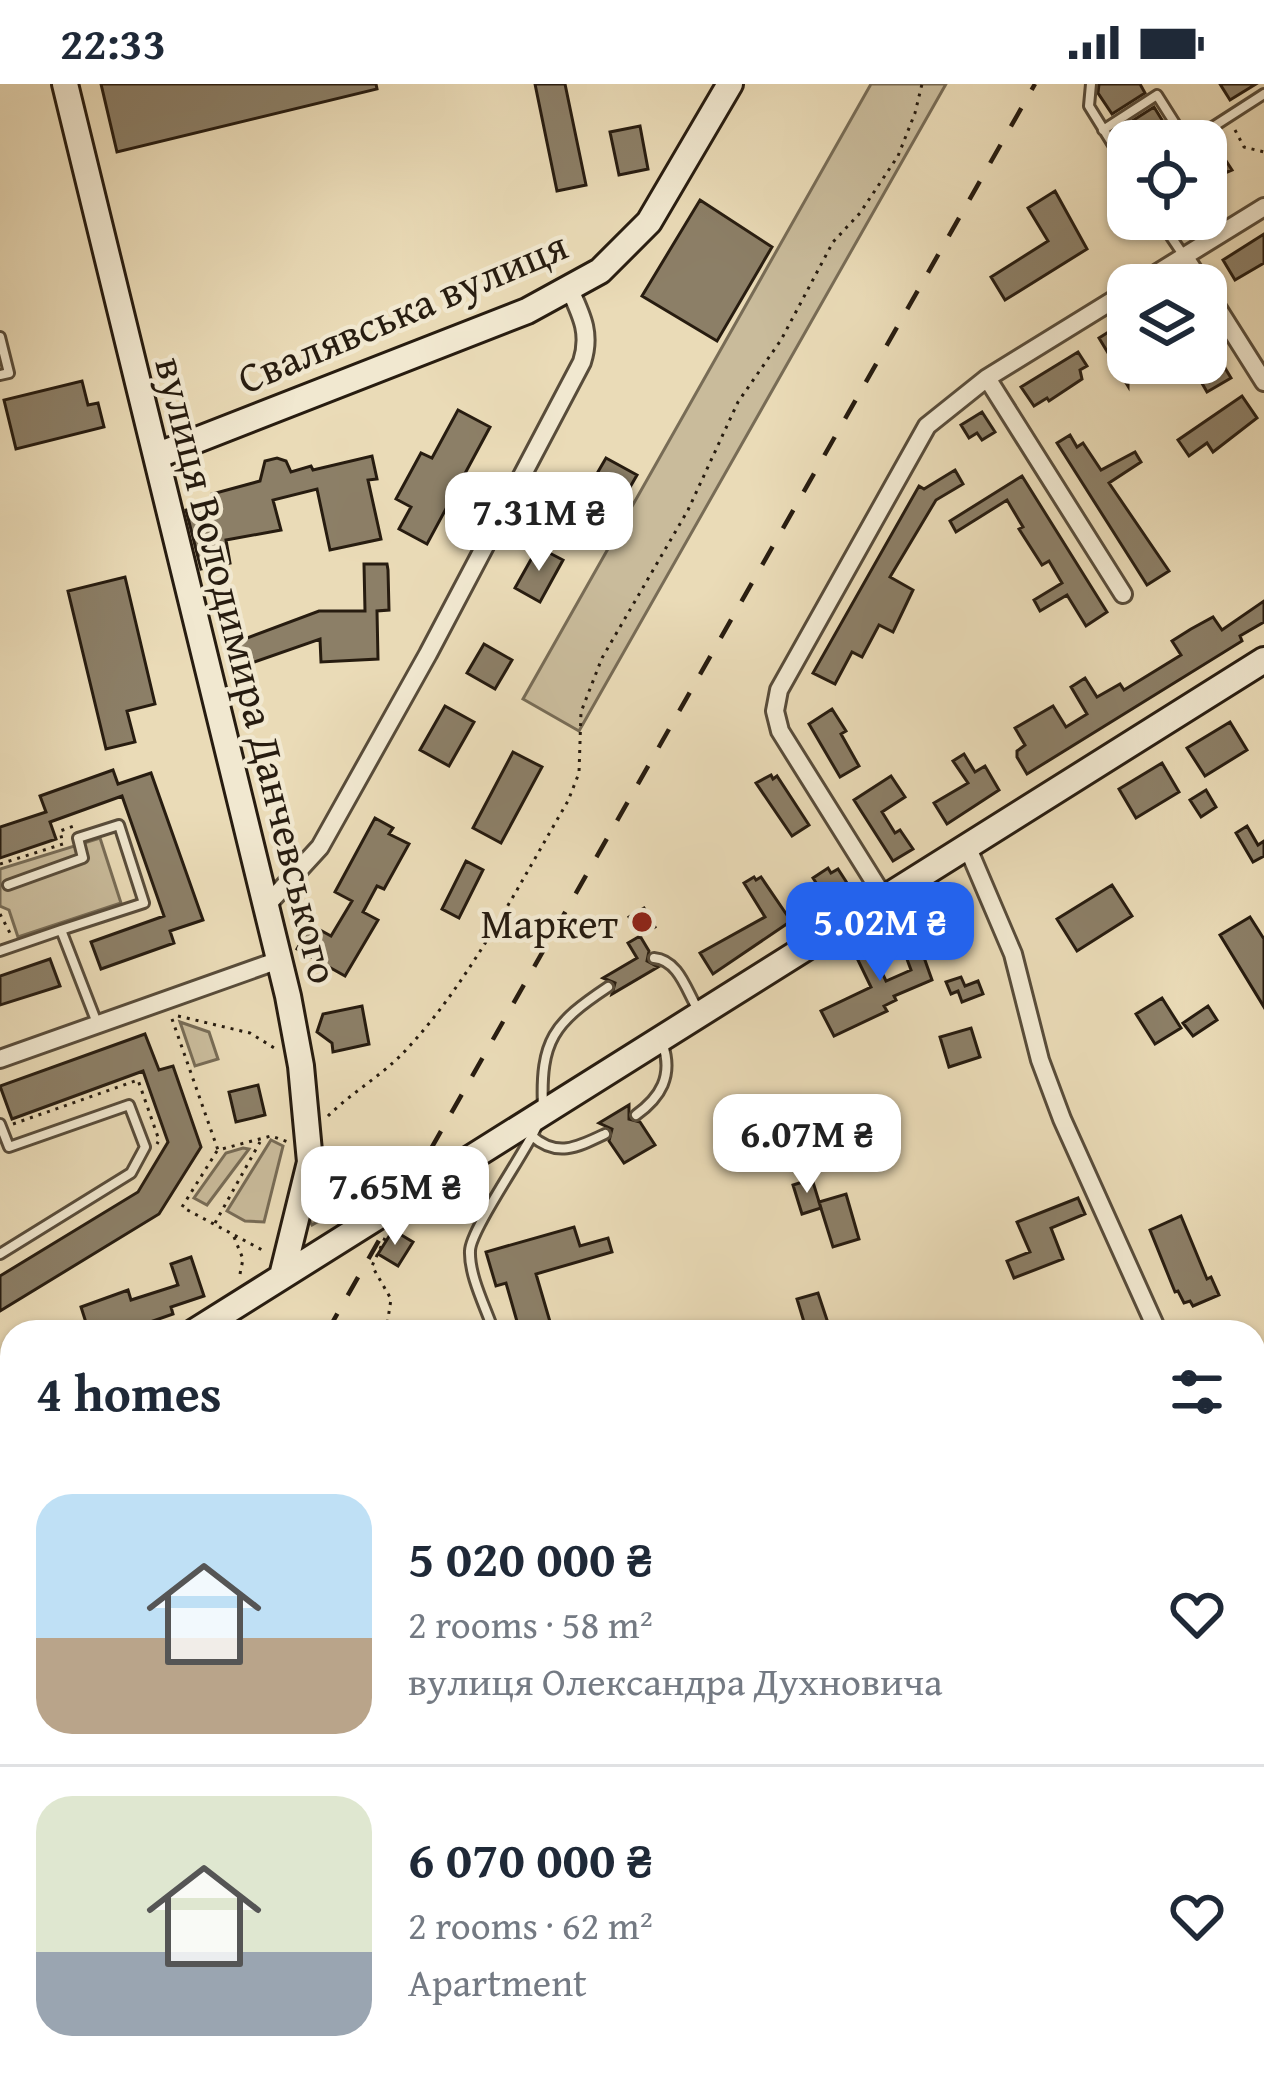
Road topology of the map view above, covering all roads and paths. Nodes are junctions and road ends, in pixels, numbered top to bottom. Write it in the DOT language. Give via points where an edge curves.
graph roads {
  1 [pos="65,84"];
  2 [pos="730,84"];
  3 [pos="922,84"];
  4 [pos="1090,84"];
  5 [pos="1264,94"];
  6 [pos="1118,120"];
  7 [pos="1174,120"];
  8 [pos="1223,120"];
  9 [pos="1232,123"];
  10 [pos="1107,127"];
  11 [pos="1103,130"];
  12 [pos="1107,136"];
  13 [pos="1264,152"];
  14 [pos="1264,207"];
  15 [pos="1174,240"];
  16 [pos="1184,256"];
  17 [pos="1171,264"];
  18 [pos="1189,264"];
  19 [pos="570,290"];
  20 [pos="1107,304"];
  21 [pos="1227,324"];
  22 [pos="0,337"];
  23 [pos="0,374"];
  24 [pos="987,378"];
  25 [pos="1264,382"];
  26 [pos="156,456"];
  27 [pos="1123,593"];
  28 [pos="1264,660"];
  29 [pos="80,824"];
  30 [pos="968,846"];
  31 [pos="0,864"];
  32 [pos="8,885"];
  33 [pos="885,899"];
  34 [pos="265,907"];
  35 [pos="61,929"];
  36 [pos="0,951"];
  37 [pos="654,958"];
  38 [pos="278,960"];
  39 [pos="608,987"];
  40 [pos="168,1008"];
  41 [pos="171,1015"];
  42 [pos="701,1015"];
  43 [pos="97,1024"];
  44 [pos="662,1039"];
  45 [pos="278,1049"];
  46 [pos="0,1059"];
  47 [pos="636,1115"];
  48 [pos="320,1124"];
  49 [pos="4,1125"];
  50 [pos="532,1125"];
  51 [pos="605,1135"];
  52 [pos="262,1138"];
  53 [pos="290,1144"];
  54 [pos="218,1150"];
  55 [pos="150,1156"];
  56 [pos="214,1225"];
  57 [pos="392,1226"];
  58 [pos="233,1235"];
  59 [pos="266,1252"];
  60 [pos="0,1254"];
  61 [pos="282,1276"];
  62 [pos="237,1285"];
  63 [pos="213,1320"];
  64 [pos="388,1320"];
  65 [pos="490,1320"];
  66 [pos="1153,1320"];
  1 -- 26 [label="street, вулиця Володимира Данчевського"];
  2 -- 19 [label="street, Свалявська вулиця" via="649,222"];
  3 -- 48 [label="path" via="898,156 833,242 738,402 688,510 602,658 581,712 568,801 477,958 430,1020"];
  4 -- 11 [label="lane" via="1089,106"];
  5 -- 8 [label="lane"];
  6 -- 7 [label="lane" via="1157,95"];
  9 -- 13 [label="path" via="1244,147"];
  10 -- 11 [label="lane"];
  11 -- 12 [label="lane"];
  14 -- 16 [label="street"];
  15 -- 16 [label="lane"];
  16 -- 17 [label="street"];
  16 -- 18 [label="street"];
  19 -- 26 [label="street, Свалявська вулиця"];
  19 -- 34 [label="street" via="586,324 582,362 320,847"];
  20 -- 24 [label="street"];
  21 -- 25 [label="street"];
  22 -- 23 [label="lane" via="9,373"];
  24 -- 27 [label="street"];
  24 -- 33 [label="street" via="947,406 915,443 779,690 780,730"];
  26 -- 34 [label="street, вулиця Володимира Данчевського"];
  28 -- 30 [label="street"];
  29 -- 31 [label="path" via="59,830 63,844"];
  30 -- 33 [label="street"];
  30 -- 66 [label="street" via="1013,954 1062,1119"];
  32 -- 35 [label="lane" via="82,858 78,838 119,825 144,903"];
  33 -- 42 [label="street"];
  34 -- 38 [label="street, вулиця Володимира Данчевського"];
  35 -- 36 [label="lane"];
  35 -- 43 [label="lane"];
  37 -- 42 [label="lane" via="673,966"];
  38 -- 43 [label="street"];
  38 -- 61 [label="street, вулиця Володимира Данчевського" via="301,1066 310,1162"];
  39 -- 50 [label="lane" via="556,1030"];
  40 -- 41 [label="path"];
  41 -- 45 [label="path" via="250,1033"];
  41 -- 54 [label="path"];
  42 -- 44 [label="street"];
  43 -- 46 [label="street"];
  44 -- 47 [label="lane" via="665,1080"];
  44 -- 50 [label="street"];
  49 -- 55 [label="path" via="138,1080 159,1140"];
  49 -- 60 [label="lane" via="9,1147 129,1105 145,1147 130,1173"];
  50 -- 51 [label="lane" via="551,1150"];
  50 -- 61 [label="street"];
  50 -- 65 [label="lane" via="472,1237 469,1254"];
  52 -- 53 [label="path"];
  52 -- 54 [label="path"];
  52 -- 56 [label="path"];
  54 -- 56 [label="path" via="182,1207"];
  56 -- 58 [label="path"];
  57 -- 64 [label="path" via="373,1266 391,1299"];
  58 -- 59 [label="path"];
  58 -- 62 [label="path" via="243,1259"];
  61 -- 63 [label="street"];
}
